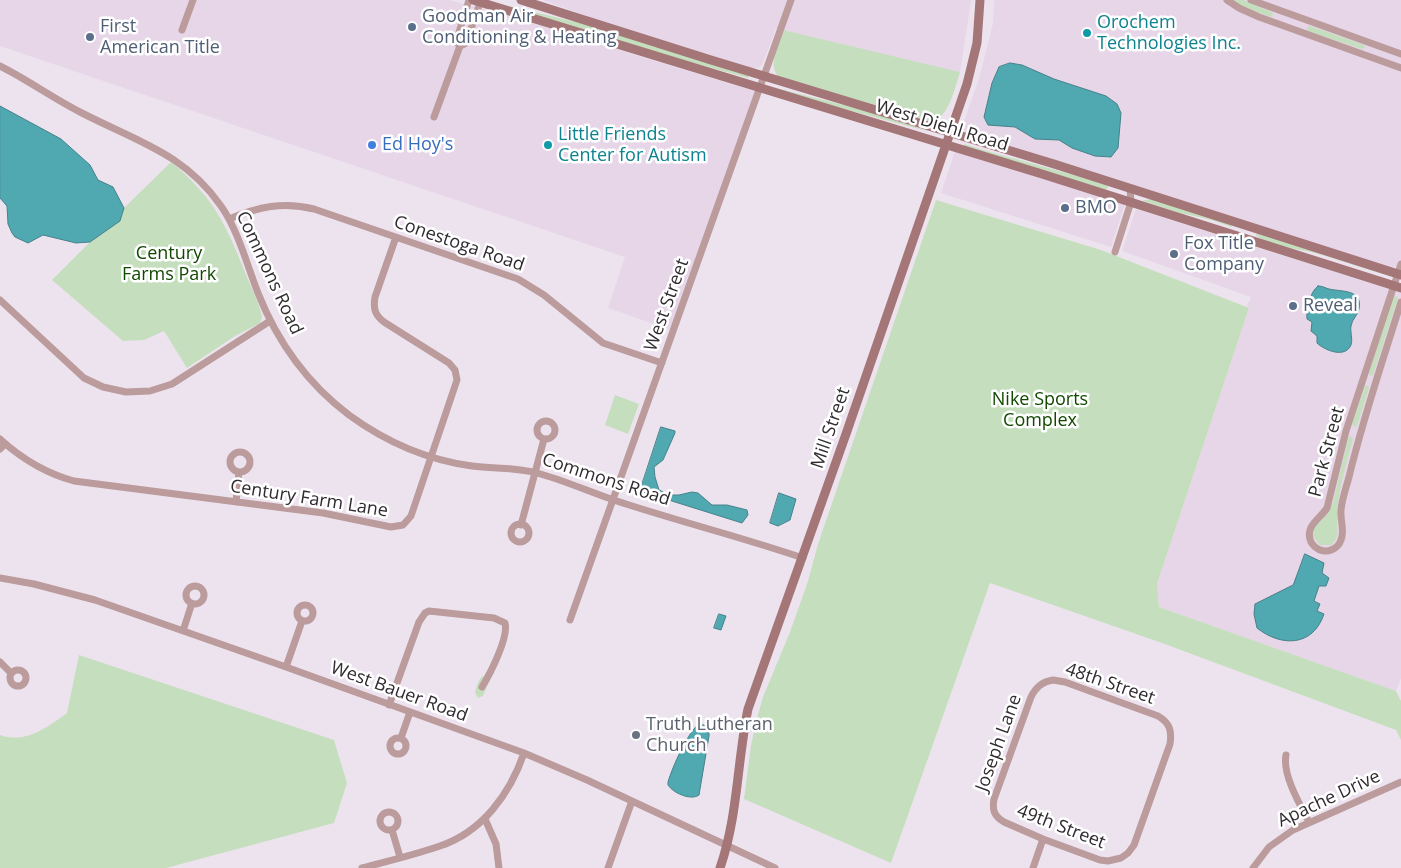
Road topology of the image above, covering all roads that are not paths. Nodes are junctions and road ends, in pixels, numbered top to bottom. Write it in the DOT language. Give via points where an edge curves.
graph roads {
  1 [pos="192,0"];
  2 [pos="521,0"];
  3 [pos="791,0"];
  4 [pos="980,0"];
  5 [pos="1227,0"];
  6 [pos="1251,0"];
  7 [pos="476,1"];
  8 [pos="182,30"];
  9 [pos="460,46"];
  10 [pos="1401,54"];
  11 [pos="0,66"];
  12 [pos="1401,68"];
  13 [pos="764,76"];
  14 [pos="760,88"];
  15 [pos="434,117"];
  16 [pos="950,132"];
  17 [pos="946,144"];
  18 [pos="1130,188"];
  19 [pos="1131,202"];
  20 [pos="229,219"];
  21 [pos="396,238"];
  22 [pos="1115,252"];
  23 [pos="1401,264"];
  24 [pos="1399,274"];
  25 [pos="1397,286"];
  26 [pos="0,300"];
  27 [pos="1401,302"];
  28 [pos="270,321"];
  29 [pos="662,363"];
  30 [pos="544,439"];
  31 [pos="2,444"];
  32 [pos="430,457"];
  33 [pos="240,472"];
  34 [pos="535,472"];
  35 [pos="614,500"];
  36 [pos="236,502"];
  37 [pos="521,525"];
  38 [pos="802,558"];
  39 [pos="0,578"];
  40 [pos="192,603"];
  41 [pos="302,620"];
  42 [pos="570,620"];
  43 [pos="183,631"];
  44 [pos="0,662"];
  45 [pos="286,667"];
  46 [pos="12,673"];
  47 [pos="1039,685"];
  48 [pos="482,687"];
  49 [pos="389,705"];
  50 [pos="410,712"];
  51 [pos="401,738"];
  52 [pos="524,753"];
  53 [pos="1286,755"];
  54 [pos="1401,782"];
  55 [pos="632,801"];
  56 [pos="994,812"];
  57 [pos="485,819"];
  58 [pos="1309,822"];
  59 [pos="392,830"];
  60 [pos="1043,840"];
  61 [pos="727,845"];
  62 [pos="400,857"];
  63 [pos="1121,858"];
  64 [pos="362,868"];
  65 [pos="499,868"];
  66 [pos="608,868"];
  67 [pos="720,868"];
  68 [pos="775,868"];
  69 [pos="1033,868"];
  70 [pos="1254,868"];
  1 -- 8 [label="street"];
  2 -- 13 [label="street, West Diehl Road"];
  3 -- 13 [label="street, West Street"];
  4 -- 16 [label="street, Mill Street" via="974,58"];
  5 -- 12 [label="street" via="1259,17"];
  6 -- 10 [label="street"];
  7 -- 9 [label="street" via="466,43"];
  7 -- 9 [label="street" via="456,42"];
  7 -- 14 [label="street, West Diehl Road"];
  9 -- 15 [label="street"];
  11 -- 20 [label="street, Commons Road" via="81,113 175,160 202,182"];
  13 -- 14 [label="street, West Street"];
  13 -- 16 [label="street, West Diehl Road"];
  14 -- 17 [label="street, West Diehl Road"];
  14 -- 29 [label="street, West Street"];
  16 -- 17 [label="street, Mill Street"];
  16 -- 18 [label="street, West Diehl Road"];
  17 -- 19 [label="street, West Diehl Road"];
  17 -- 38 [label="street, Mill Street"];
  18 -- 19 [label="street"];
  18 -- 24 [label="street, West Diehl Road"];
  19 -- 22 [label="street"];
  19 -- 25 [label="street, West Diehl Road"];
  20 -- 21 [label="street, Conestoga Road" via="261,207 295,205"];
  20 -- 28 [label="street, Commons Road"];
  21 -- 29 [label="street, Conestoga Road" via="518,279 544,295 603,343"];
  21 -- 32 [label="street, Century Farm Lane" via="375,297 376,315 449,363 457,374 456,386"];
  23 -- 24 [label="street, Park Street"];
  24 -- 25 [label="street, Park Street"];
  25 -- 27 [label="street, Park Street" via="1346,431 1327,508 1310,527 1311,541 1321,550 1334,549 1342,538 1341,512 1359,434"];
  26 -- 28 [label="street" via="84,378 103,387 126,392 150,391 172,384"];
  28 -- 32 [label="street, Commons Road" via="300,367 336,404 380,435"];
  29 -- 35 [label="street, West Street"];
  30 -- 34 [label="street"];
  31 -- 36 [label="street, Century Farm Lane" via="40,469 74,481"];
  32 -- 34 [label="street, Commons Road" via="474,466"];
  32 -- 36 [label="street, Century Farm Lane" via="411,516 396,528 322,513"];
  33 -- 36 [label="street"];
  34 -- 35 [label="street, Commons Road"];
  34 -- 37 [label="street"];
  35 -- 38 [label="street, Commons Road"];
  35 -- 42 [label="street, West Street"];
  38 -- 61 [label="street, Mill Street" via="748,709"];
  39 -- 43 [label="street, West Bauer Road" via="70,592"];
  40 -- 43 [label="street"];
  41 -- 45 [label="street"];
  43 -- 45 [label="street, West Bauer Road"];
  44 -- 46 [label="street"];
  45 -- 49 [label="street, West Bauer Road"];
  47 -- 56 [label="street, Joseph Lane" via="1031,697 1004,771 993,803"];
  47 -- 63 [label="street, 48th Street" via="1053,680 1065,682 1158,716 1171,730 1170,744 1140,831 1132,849"];
  48 -- 49 [label="street" via="493,668 506,631 505,623 494,618 429,611 419,622"];
  49 -- 50 [label="street, West Bauer Road"];
  50 -- 51 [label="street"];
  50 -- 52 [label="street, West Bauer Road"];
  52 -- 55 [label="street, West Bauer Road"];
  52 -- 57 [label="street" via="512,781"];
  53 -- 58 [label="street" via="1290,782"];
  54 -- 58 [label="street, Apache Drive"];
  55 -- 61 [label="street, West Bauer Road"];
  55 -- 66 [label="street"];
  56 -- 60 [label="street, 49th Street" via="1004,822"];
  57 -- 62 [label="street" via="440,846"];
  57 -- 65 [label="street" via="496,844"];
  58 -- 70 [label="street, Apache Drive" via="1274,842"];
  59 -- 62 [label="street"];
  60 -- 63 [label="street, 49th Street" via="1100,860"];
  60 -- 69 [label="street"];
  61 -- 67 [label="street, Mill Street"];
  61 -- 68 [label="street, West Bauer Road"];
  62 -- 64 [label="street"];
}
